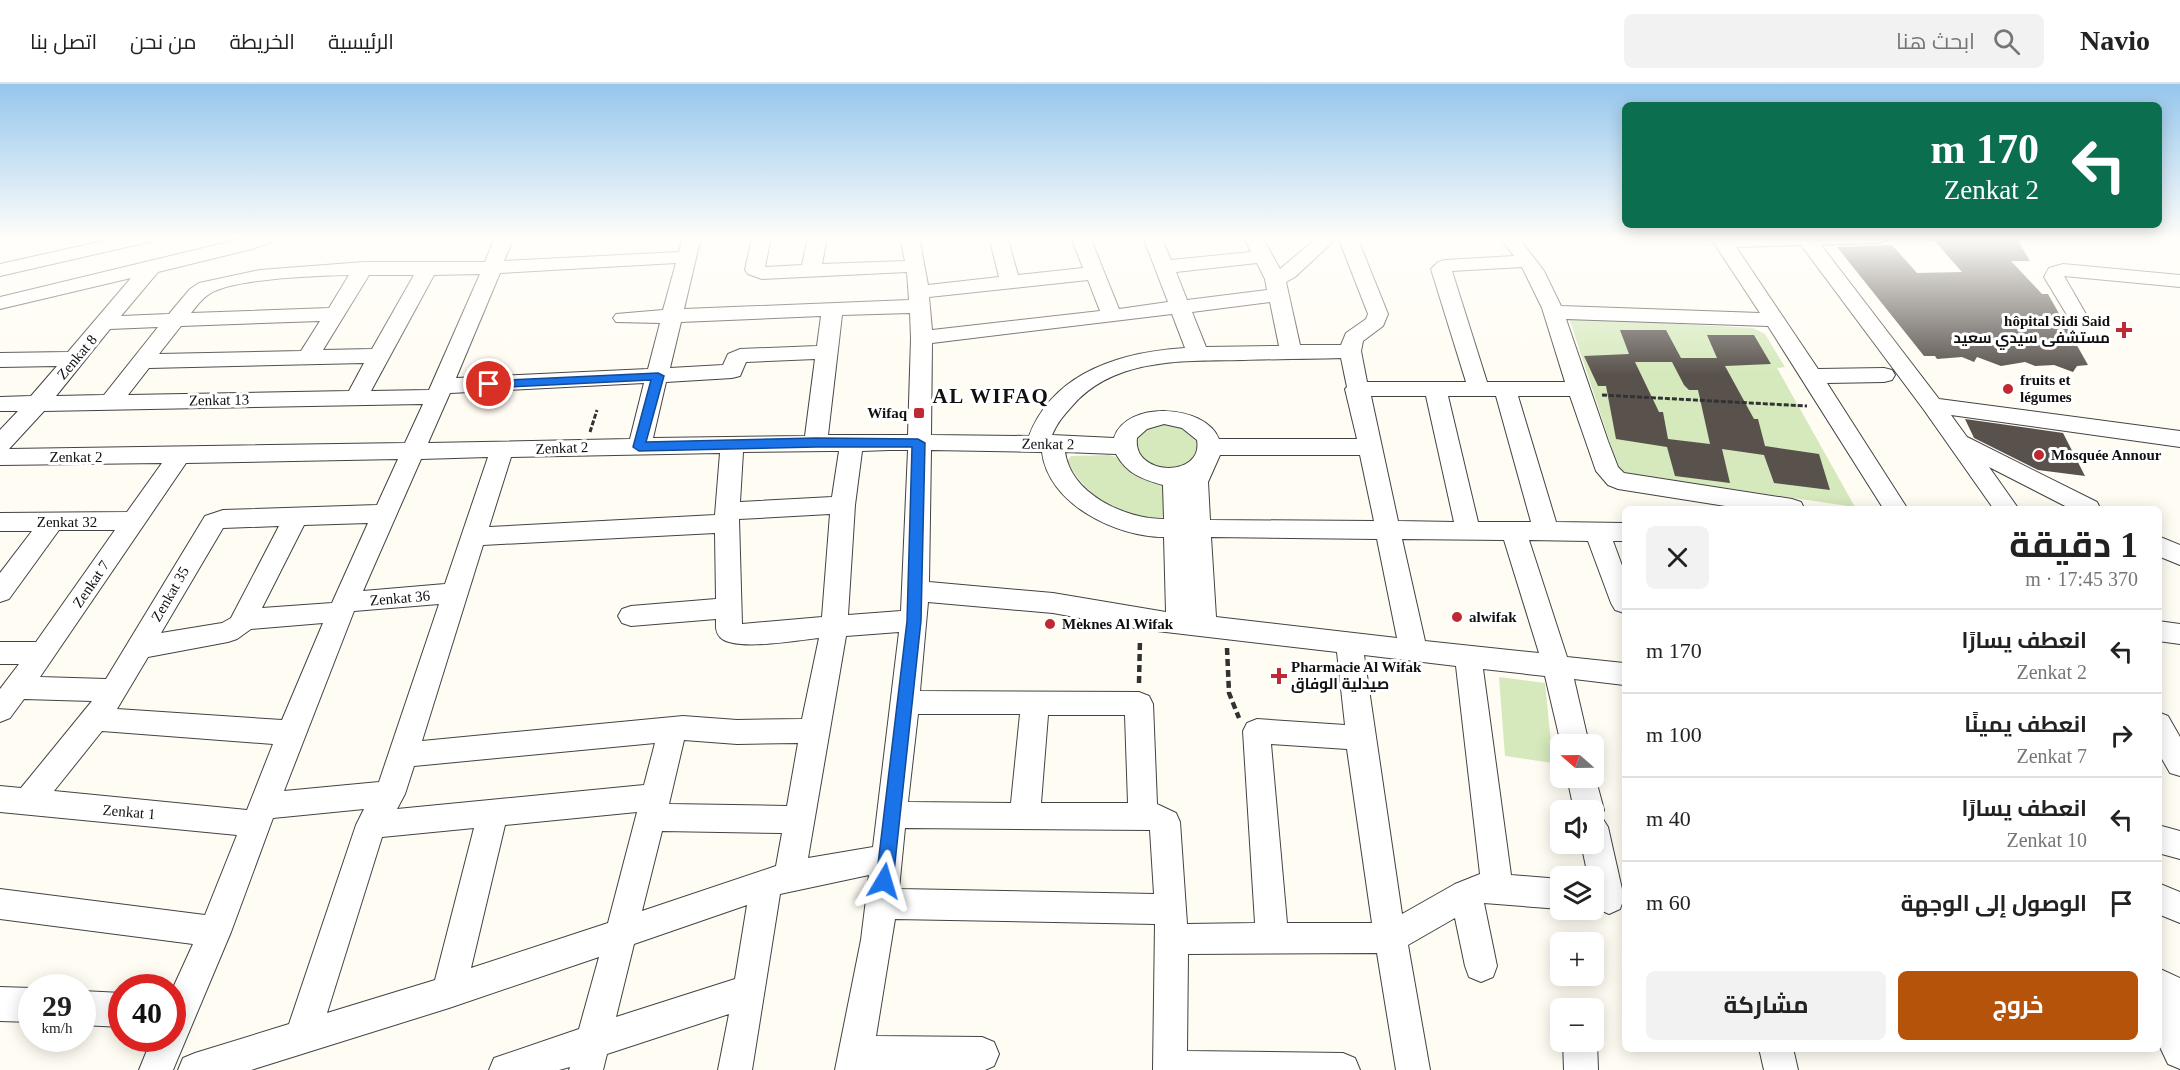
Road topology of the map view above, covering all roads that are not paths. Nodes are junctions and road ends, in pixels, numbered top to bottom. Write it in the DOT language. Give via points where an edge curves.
graph roads {
  1 [pos="84,283"];
  2 [pos="138,283"];
  3 [pos="224,283"];
  4 [pos="355,283"];
  5 [pos="419,283"];
  6 [pos="486,283"];
  7 [pos="680,283"];
  8 [pos="802,283"];
  9 [pos="918,283"];
  10 [pos="1000,283"];
  11 [pos="1100,283"];
  12 [pos="1172,283"];
  13 [pos="1276,283"];
  14 [pos="1281,283"];
  15 [pos="1366,283"];
  16 [pos="1445,283"];
  17 [pos="1541,283"];
  18 [pos="1750,283"];
  19 [pos="1840,283"];
  20 [pos="2058,283"];
  21 [pos="1278,287"];
  22 [pos="920,299"];
  23 [pos="0,303"];
  24 [pos="1181,306"];
  25 [pos="832,309"];
  26 [pos="793,310"];
  27 [pos="1555,312"];
  28 [pos="335,314"];
  29 [pos="672,315"];
  30 [pos="1112,316"];
  31 [pos="2077,316"];
  32 [pos="623,318"];
  33 [pos="175,320"];
  34 [pos="1775,320"];
  35 [pos="105,322"];
  36 [pos="922,338"];
  37 [pos="1350,351"];
  38 [pos="828,352"];
  39 [pos="1291,352"];
  40 [pos="1198,353"];
  41 [pos="379,356"];
  42 [pos="308,357"];
  43 [pos="75,359"];
  44 [pos="248,359"];
  45 [pos="0,360"];
  46 [pos="142,362"];
  47 [pos="1884,375"];
  48 [pos="658,376"];
  49 [pos="1812,376"];
  50 [pos="1578,388"];
  51 [pos="1356,389"];
  52 [pos="1436,390"];
  53 [pos="1479,390"];
  54 [pos="1505,390"];
  55 [pos="440,391"];
  56 [pos="356,398"];
  57 [pos="219,400"];
  58 [pos="110,402"];
  59 [pos="0,404"];
  60 [pos="37,404"];
  61 [pos="1932,405"];
  62 [pos="2180,439"];
  63 [pos="816,442"];
  64 [pos="1958,442"];
  65 [pos="852,443"];
  66 [pos="918,443"];
  67 [pos="1046,443"];
  68 [pos="0,444"];
  69 [pos="732,445"];
  70 [pos="1123,446"];
  71 [pos="639,447"];
  72 [pos="1371,447"];
  73 [pos="501,449"];
  74 [pos="413,451"];
  75 [pos="1206,455"];
  76 [pos="179,456"];
  77 [pos="0,457"];
  78 [pos="1162,476"];
  79 [pos="1700,502"];
  80 [pos="843,505"];
  81 [pos="1761,506"];
  82 [pos="1894,506"];
  83 [pos="2005,506"];
  84 [pos="2084,506"];
  85 [pos="383,514"];
  86 [pos="296,517"];
  87 [pos="727,517"];
  88 [pos="53,521"];
  89 [pos="134,521"];
  90 [pos="0,522"];
  91 [pos="1187,528"];
  92 [pos="1389,530"];
  93 [pos="1468,530"];
  94 [pos="1514,531"];
  95 [pos="1546,531"];
  96 [pos="1597,531"];
  97 [pos="1622,532"];
  98 [pos="473,537"];
  99 [pos="2162,546"];
  100 [pos="2180,556"];
  101 [pos="2,586"];
  102 [pos="455,593"];
  103 [pos="1622,598"];
  104 [pos="915,606"];
  105 [pos="343,607"];
  106 [pos="728,608"];
  107 [pos="631,616"];
  108 [pos="246,619"];
  109 [pos="1203,626"];
  110 [pos="834,628"];
  111 [pos="2162,632"];
  112 [pos="2180,634"];
  113 [pos="1349,642"];
  114 [pos="139,648"];
  115 [pos="1413,649"];
  116 [pos="0,653"];
  117 [pos="44,653"];
  118 [pos="1468,656"];
  119 [pos="1557,667"];
  120 [pos="1622,674"];
  121 [pos="18,688"];
  122 [pos="114,690"];
  123 [pos="905,702"];
  124 [pos="1035,703"];
  125 [pos="0,710"];
  126 [pos="95,719"];
  127 [pos="2162,724"];
  128 [pos="2180,726"];
  129 [pos="673,729"];
  130 [pos="814,731"];
  131 [pos="2162,731"];
  132 [pos="291,733"];
  133 [pos="1573,734"];
  134 [pos="1359,738"];
  135 [pos="402,755"];
  136 [pos="2180,764"];
  137 [pos="390,794"];
  138 [pos="14,801"];
  139 [pos="652,807"];
  140 [pos="493,812"];
  141 [pos="893,814"];
  142 [pos="261,815"];
  143 [pos="1025,815"];
  144 [pos="1143,817"];
  145 [pos="799,820"];
  146 [pos="371,825"];
  147 [pos="2162,840"];
  148 [pos="2180,845"];
  149 [pos="1599,854"];
  150 [pos="887,858"];
  151 [pos="778,880"];
  152 [pos="1497,888"];
  153 [pos="1550,893"];
  154 [pos="1466,894"];
  155 [pos="1609,900"];
  156 [pos="2162,900"];
  157 [pos="0,904"];
  158 [pos="881,904"];
  159 [pos="2180,908"];
  160 [pos="1171,924"];
  161 [pos="215,932"];
  162 [pos="619,933"];
  163 [pos="1389,938"];
  164 [pos="1272,939"];
  165 [pos="1481,966"];
  166 [pos="2162,986"];
  167 [pos="750,991"];
  168 [pos="449,992"];
  169 [pos="2180,994"];
  170 [pos="186,995"];
  171 [pos="0,1004"];
  172 [pos="18,1005"];
  173 [pos="2162,1017"];
  174 [pos="302,1037"];
  175 [pos="2171,1045"];
  176 [pos="163,1052"];
  177 [pos="1580,1052"];
  178 [pos="1777,1052"];
  179 [pos="982,1054"];
  180 [pos="590,1055"];
  181 [pos="853,1062"];
  182 [pos="202,1069"];
  183 [pos="1170,1069"];
  184 [pos="1273,1069"];
  185 [pos="156,1070"];
  186 [pos="506,1070"];
  187 [pos="735,1070"];
  188 [pos="1343,1070"];
  189 [pos="1413,1070"];
  190 [pos="1581,1070"];
  191 [pos="1781,1070"];
  1 -- 23 [label="street"];
  2 -- 35 [label="street, Zenkat 8"];
  3 -- 33 [label="street" via="200,290"];
  4 -- 28 [label="street"];
  5 -- 41 [label="street"];
  6 -- 55 [label="street"];
  7 -- 29 [label="street"];
  8 -- 26 [label="street"];
  9 -- 22 [label="street"];
  10 -- 22 [label="street"];
  11 -- 30 [label="street"];
  12 -- 24 [label="street"];
  13 -- 21 [label="street"];
  14 -- 21 [label="street"];
  15 -- 37 [label="street" via="1378,314 1376,322 1353,338"];
  16 -- 53 [label="street"];
  17 -- 27 [label="street"];
  18 -- 34 [label="street"];
  19 -- 61 [label="street"];
  20 -- 31 [label="street"];
  21 -- 24 [label="street"];
  21 -- 39 [label="street"];
  22 -- 25 [label="street"];
  22 -- 36 [label="street"];
  24 -- 30 [label="street"];
  24 -- 40 [label="street"];
  25 -- 26 [label="street"];
  25 -- 38 [label="street"];
  26 -- 29 [label="street"];
  27 -- 34 [label="street"];
  27 -- 50 [label="street"];
  28 -- 33 [label="street"];
  28 -- 42 [label="street"];
  29 -- 32 [label="street"];
  29 -- 48 [label="street"];
  30 -- 36 [label="street"];
  33 -- 35 [label="street"];
  33 -- 46 [label="street"];
  34 -- 49 [label="street"];
  35 -- 43 [label="street, Zenkat 8"];
  36 -- 66 [label="street"];
  37 -- 39 [label="street"];
  37 -- 51 [label="street"];
  38 -- 48 [label="street, Zenkat 13" via="740,356 732,371"];
  38 -- 63 [label="street"];
  39 -- 40 [label="street"];
  40 -- 67 [label="street" via="1150,357 1091,378 1062,402 1046,423"];
  41 -- 42 [label="street"];
  41 -- 56 [label="street"];
  42 -- 44 [label="street"];
  43 -- 45 [label="street"];
  43 -- 60 [label="street, Zenkat 8"];
  44 -- 46 [label="street"];
  44 -- 57 [label="street"];
  46 -- 58 [label="street"];
  47 -- 49 [label="street"];
  48 -- 55 [label="street, Zenkat 13"];
  48 -- 71 [label="street"];
  49 -- 82 [label="street"];
  50 -- 54 [label="street"];
  50 -- 79 [label="street" via="1608,471 1616,479"];
  51 -- 52 [label="street"];
  51 -- 72 [label="street"];
  52 -- 53 [label="street"];
  52 -- 93 [label="street"];
  53 -- 54 [label="street"];
  54 -- 95 [label="street"];
  55 -- 56 [label="street, Zenkat 13"];
  55 -- 74 [label="street"];
  56 -- 57 [label="street, Zenkat 13"];
  57 -- 58 [label="street, Zenkat 13"];
  58 -- 60 [label="street, Zenkat 13"];
  59 -- 60 [label="street, Zenkat 13"];
  60 -- 68 [label="street, Zenkat 8"];
  61 -- 62 [label="street"];
  61 -- 64 [label="street"];
  63 -- 65 [label="street, Zenkat 2"];
  63 -- 69 [label="street, Zenkat 2"];
  64 -- 83 [label="street"];
  64 -- 84 [label="street"];
  65 -- 66 [label="street, Zenkat 2"];
  65 -- 80 [label="street"];
  66 -- 67 [label="street, Zenkat 2"];
  66 -- 104 [label="street"];
  67 -- 70 [label="street, Zenkat 2"];
  67 -- 91 [label="street" via="1066,483 1089,504 1137,525"];
  69 -- 71 [label="street, Zenkat 2"];
  69 -- 87 [label="street"];
  70 -- 75 [label="street" via="1125,437 1140,423 1164,417 1200,428 1207,436"];
  70 -- 78 [label="street" via="1139,469"];
  71 -- 73 [label="street, Zenkat 2"];
  72 -- 75 [label="street"];
  72 -- 92 [label="street"];
  73 -- 74 [label="street, Zenkat 2"];
  73 -- 98 [label="street"];
  74 -- 76 [label="street, Zenkat 2"];
  74 -- 85 [label="street"];
  75 -- 78 [label="street" via="1185,474"];
  75 -- 91 [label="street"];
  76 -- 77 [label="street, Zenkat 2"];
  76 -- 89 [label="street, Zenkat 7"];
  78 -- 91 [label="street" via="1175,484"];
  79 -- 81 [label="street"];
  80 -- 87 [label="street"];
  80 -- 110 [label="street"];
  85 -- 86 [label="street, Zenkat 35"];
  85 -- 105 [label="street"];
  86 -- 108 [label="street"];
  86 -- 114 [label="street, Zenkat 35" via="214,522"];
  87 -- 98 [label="street"];
  87 -- 106 [label="street"];
  88 -- 89 [label="street, Zenkat 32"];
  88 -- 90 [label="street, Zenkat 32"];
  88 -- 101 [label="street"];
  89 -- 117 [label="street, Zenkat 7"];
  91 -- 92 [label="street"];
  91 -- 109 [label="street"];
  92 -- 93 [label="street"];
  92 -- 115 [label="street"];
  93 -- 94 [label="street"];
  94 -- 95 [label="street"];
  94 -- 119 [label="street"];
  95 -- 96 [label="street"];
  96 -- 97 [label="street"];
  96 -- 103 [label="street"];
  98 -- 102 [label="street"];
  99 -- 100 [label="street"];
  102 -- 105 [label="street, Zenkat 36"];
  102 -- 135 [label="street"];
  104 -- 109 [label="street" via="1053,603"];
  104 -- 110 [label="street"];
  104 -- 123 [label="street"];
  105 -- 108 [label="street, Zenkat 36"];
  105 -- 132 [label="street"];
  106 -- 107 [label="street"];
  106 -- 110 [label="street" via="729,630 735,634"];
  108 -- 114 [label="street" via="228,632"];
  109 -- 113 [label="street"];
  110 -- 130 [label="street"];
  111 -- 112 [label="street"];
  113 -- 115 [label="street"];
  113 -- 134 [label="street"];
  114 -- 122 [label="street, Zenkat 35"];
  115 -- 118 [label="street"];
  116 -- 117 [label="street"];
  117 -- 121 [label="street, Zenkat 7"];
  118 -- 119 [label="street"];
  118 -- 152 [label="street"];
  119 -- 120 [label="street"];
  119 -- 133 [label="street"];
  121 -- 122 [label="street"];
  121 -- 125 [label="street, Zenkat 7"];
  122 -- 126 [label="street, Zenkat 35"];
  123 -- 124 [label="street"];
  123 -- 141 [label="street"];
  124 -- 143 [label="street"];
  124 -- 144 [label="street" via="1139,704"];
  126 -- 132 [label="street"];
  126 -- 138 [label="street, Zenkat 35"];
  127 -- 128 [label="street"];
  129 -- 130 [label="street"];
  129 -- 135 [label="street"];
  129 -- 139 [label="street"];
  130 -- 145 [label="street"];
  131 -- 136 [label="street"];
  132 -- 142 [label="street"];
  134 -- 163 [label="street"];
  134 -- 164 [label="street" via="1257,731"];
  135 -- 137 [label="street"];
  137 -- 142 [label="street, Zenkat 1"];
  137 -- 146 [label="street"];
  138 -- 142 [label="street, Zenkat 1"];
  139 -- 140 [label="street"];
  139 -- 145 [label="street"];
  139 -- 162 [label="street"];
  140 -- 146 [label="street"];
  140 -- 168 [label="street"];
  141 -- 143 [label="street"];
  141 -- 150 [label="street"];
  142 -- 161 [label="street"];
  143 -- 144 [label="street"];
  144 -- 160 [label="street" via="1157,817 1165,822"];
  145 -- 151 [label="street"];
  146 -- 174 [label="street"];
  147 -- 148 [label="street"];
  149 -- 155 [label="street"];
  150 -- 151 [label="street"];
  150 -- 158 [label="street"];
  151 -- 162 [label="street"];
  151 -- 167 [label="street"];
  152 -- 153 [label="street"];
  152 -- 154 [label="street"];
  154 -- 163 [label="street"];
  154 -- 165 [label="street"];
  156 -- 159 [label="street"];
  157 -- 161 [label="street"];
  158 -- 160 [label="street"];
  158 -- 181 [label="street"];
  160 -- 164 [label="street"];
  160 -- 183 [label="street"];
  161 -- 170 [label="street"];
  162 -- 168 [label="street"];
  162 -- 180 [label="street"];
  163 -- 164 [label="street"];
  163 -- 189 [label="street"];
  166 -- 169 [label="street"];
  167 -- 180 [label="street"];
  167 -- 187 [label="street"];
  168 -- 174 [label="street"];
  171 -- 172 [label="street"];
  173 -- 175 [label="street"];
  174 -- 182 [label="street"];
  176 -- 185 [label="street"];
  177 -- 190 [label="street"];
  178 -- 191 [label="street"];
  179 -- 181 [label="street"];
  180 -- 186 [label="street"];
  183 -- 184 [label="street"];
  184 -- 188 [label="street"];
}
